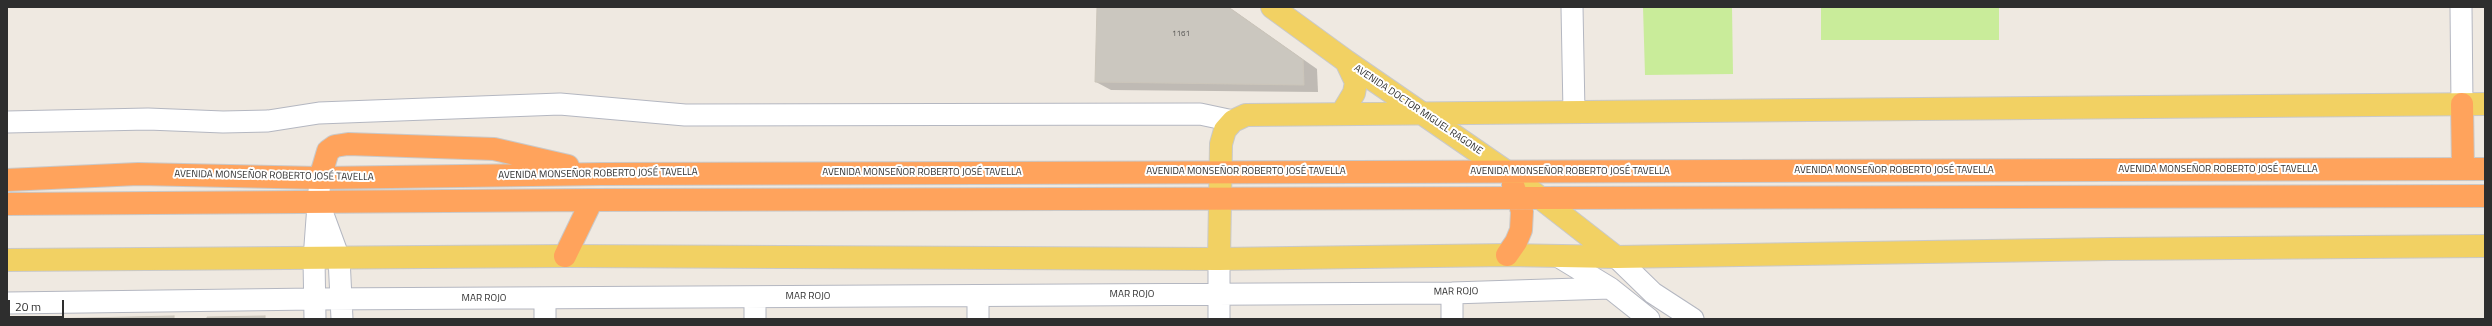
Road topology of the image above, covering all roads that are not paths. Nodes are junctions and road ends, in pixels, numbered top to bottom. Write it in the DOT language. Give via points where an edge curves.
graph roads {
  1 [pos="1272,7"];
  2 [pos="1572,7"];
  3 [pos="2461,7"];
  4 [pos="1346,61"];
  5 [pos="2462,104"];
  6 [pos="2485,104"];
  7 [pos="1574,112"];
  8 [pos="1342,113"];
  9 [pos="1423,113"];
  10 [pos="1233,121"];
  11 [pos="7,122"];
  12 [pos="2463,169"];
  13 [pos="2485,169"];
  14 [pos="1219,172"];
  15 [pos="1507,172"];
  16 [pos="602,174"];
  17 [pos="320,178"];
  18 [pos="7,180"];
  19 [pos="2485,196"];
  20 [pos="1220,198"];
  21 [pos="1519,198"];
  22 [pos="1543,198"];
  23 [pos="592,200"];
  24 [pos="319,202"];
  25 [pos="7,204"];
  26 [pos="2485,246"];
  27 [pos="1507,255"];
  28 [pos="565,256"];
  29 [pos="1559,257"];
  30 [pos="1616,257"];
  31 [pos="338,258"];
  32 [pos="314,259"];
  33 [pos="7,260"];
  34 [pos="1219,260"];
  35 [pos="1610,288"];
  36 [pos="1452,293"];
  37 [pos="1219,295"];
  38 [pos="978,296"];
  39 [pos="755,298"];
  40 [pos="7,303"];
  41 [pos="315,309"];
  42 [pos="342,309"];
  43 [pos="545,309"];
  44 [pos="755,319"];
  45 [pos="978,319"];
  46 [pos="1219,319"];
  47 [pos="1452,319"];
  48 [pos="1649,319"];
  49 [pos="1693,319"];
  1 -- 4 [label="main road, AVENIDA DOCTOR MIGUEL RAGONE"];
  2 -- 7 [label="street"];
  3 -- 5 [label="street"];
  4 -- 8 [label="main road" via="1356,82 1354,93"];
  4 -- 9 [label="main road, AVENIDA DOCTOR MIGUEL RAGONE"];
  5 -- 6 [label="main road"];
  5 -- 7 [label="main road"];
  5 -- 12 [label="highway"];
  7 -- 9 [label="main road"];
  8 -- 9 [label="main road"];
  8 -- 10 [label="main road" via="1246,115"];
  9 -- 15 [label="main road, AVENIDA DOCTOR MIGUEL RAGONE"];
  10 -- 11 [label="street" via="1200,114 685,115 560,104 319,113 268,121 148,119"];
  10 -- 14 [label="main road" via="1225,130 1221,144"];
  12 -- 13 [label="highway, AVENIDA MONSEÑOR ROBERTO JOSÉ TAVELLA"];
  12 -- 15 [label="highway, AVENIDA MONSEÑOR ROBERTO JOSÉ TAVELLA"];
  14 -- 15 [label="highway, AVENIDA MONSEÑOR ROBERTO JOSÉ TAVELLA"];
  14 -- 16 [label="highway, AVENIDA MONSEÑOR ROBERTO JOSÉ TAVELLA"];
  14 -- 20 [label="main road"];
  15 -- 21 [label="highway"];
  15 -- 22 [label="main road, AVENIDA DOCTOR MIGUEL RAGONE"];
  16 -- 17 [label="highway, AVENIDA MONSEÑOR ROBERTO JOSÉ TAVELLA"];
  16 -- 17 [label="highway" via="494,149 348,144 335,146 328,151"];
  17 -- 18 [label="highway, AVENIDA MONSEÑOR ROBERTO JOSÉ TAVELLA" via="138,174"];
  17 -- 24 [label="street"];
  19 -- 22 [label="highway"];
  20 -- 21 [label="highway"];
  20 -- 23 [label="highway"];
  20 -- 34 [label="main road"];
  21 -- 22 [label="highway"];
  21 -- 27 [label="highway" via="1522,211 1521,230"];
  22 -- 30 [label="main road, AVENIDA DOCTOR MIGUEL RAGONE"];
  23 -- 24 [label="highway"];
  23 -- 28 [label="highway"];
  24 -- 25 [label="highway"];
  24 -- 31 [label="street"];
  24 -- 32 [label="street"];
  26 -- 30 [label="main road"];
  27 -- 29 [label="main road"];
  27 -- 34 [label="main road"];
  28 -- 31 [label="main road"];
  28 -- 34 [label="main road"];
  29 -- 30 [label="main road"];
  29 -- 35 [label="street"];
  30 -- 49 [label="street, AVENIDA DOCTOR MIGUEL RAGONE" via="1653,293"];
  31 -- 32 [label="main road"];
  31 -- 42 [label="street"];
  32 -- 33 [label="main road"];
  32 -- 41 [label="street"];
  34 -- 37 [label="street"];
  35 -- 36 [label="street, MAR ROJO"];
  35 -- 48 [label="street"];
  36 -- 37 [label="street, MAR ROJO"];
  36 -- 47 [label="street"];
  37 -- 38 [label="street, MAR ROJO"];
  37 -- 46 [label="street"];
  38 -- 39 [label="street, MAR ROJO"];
  38 -- 45 [label="street"];
  39 -- 43 [label="street, MAR ROJO"];
  39 -- 44 [label="street"];
  40 -- 41 [label="street, MAR ROJO"];
  41 -- 42 [label="street, MAR ROJO"];
  42 -- 43 [label="street, MAR ROJO"];
}
